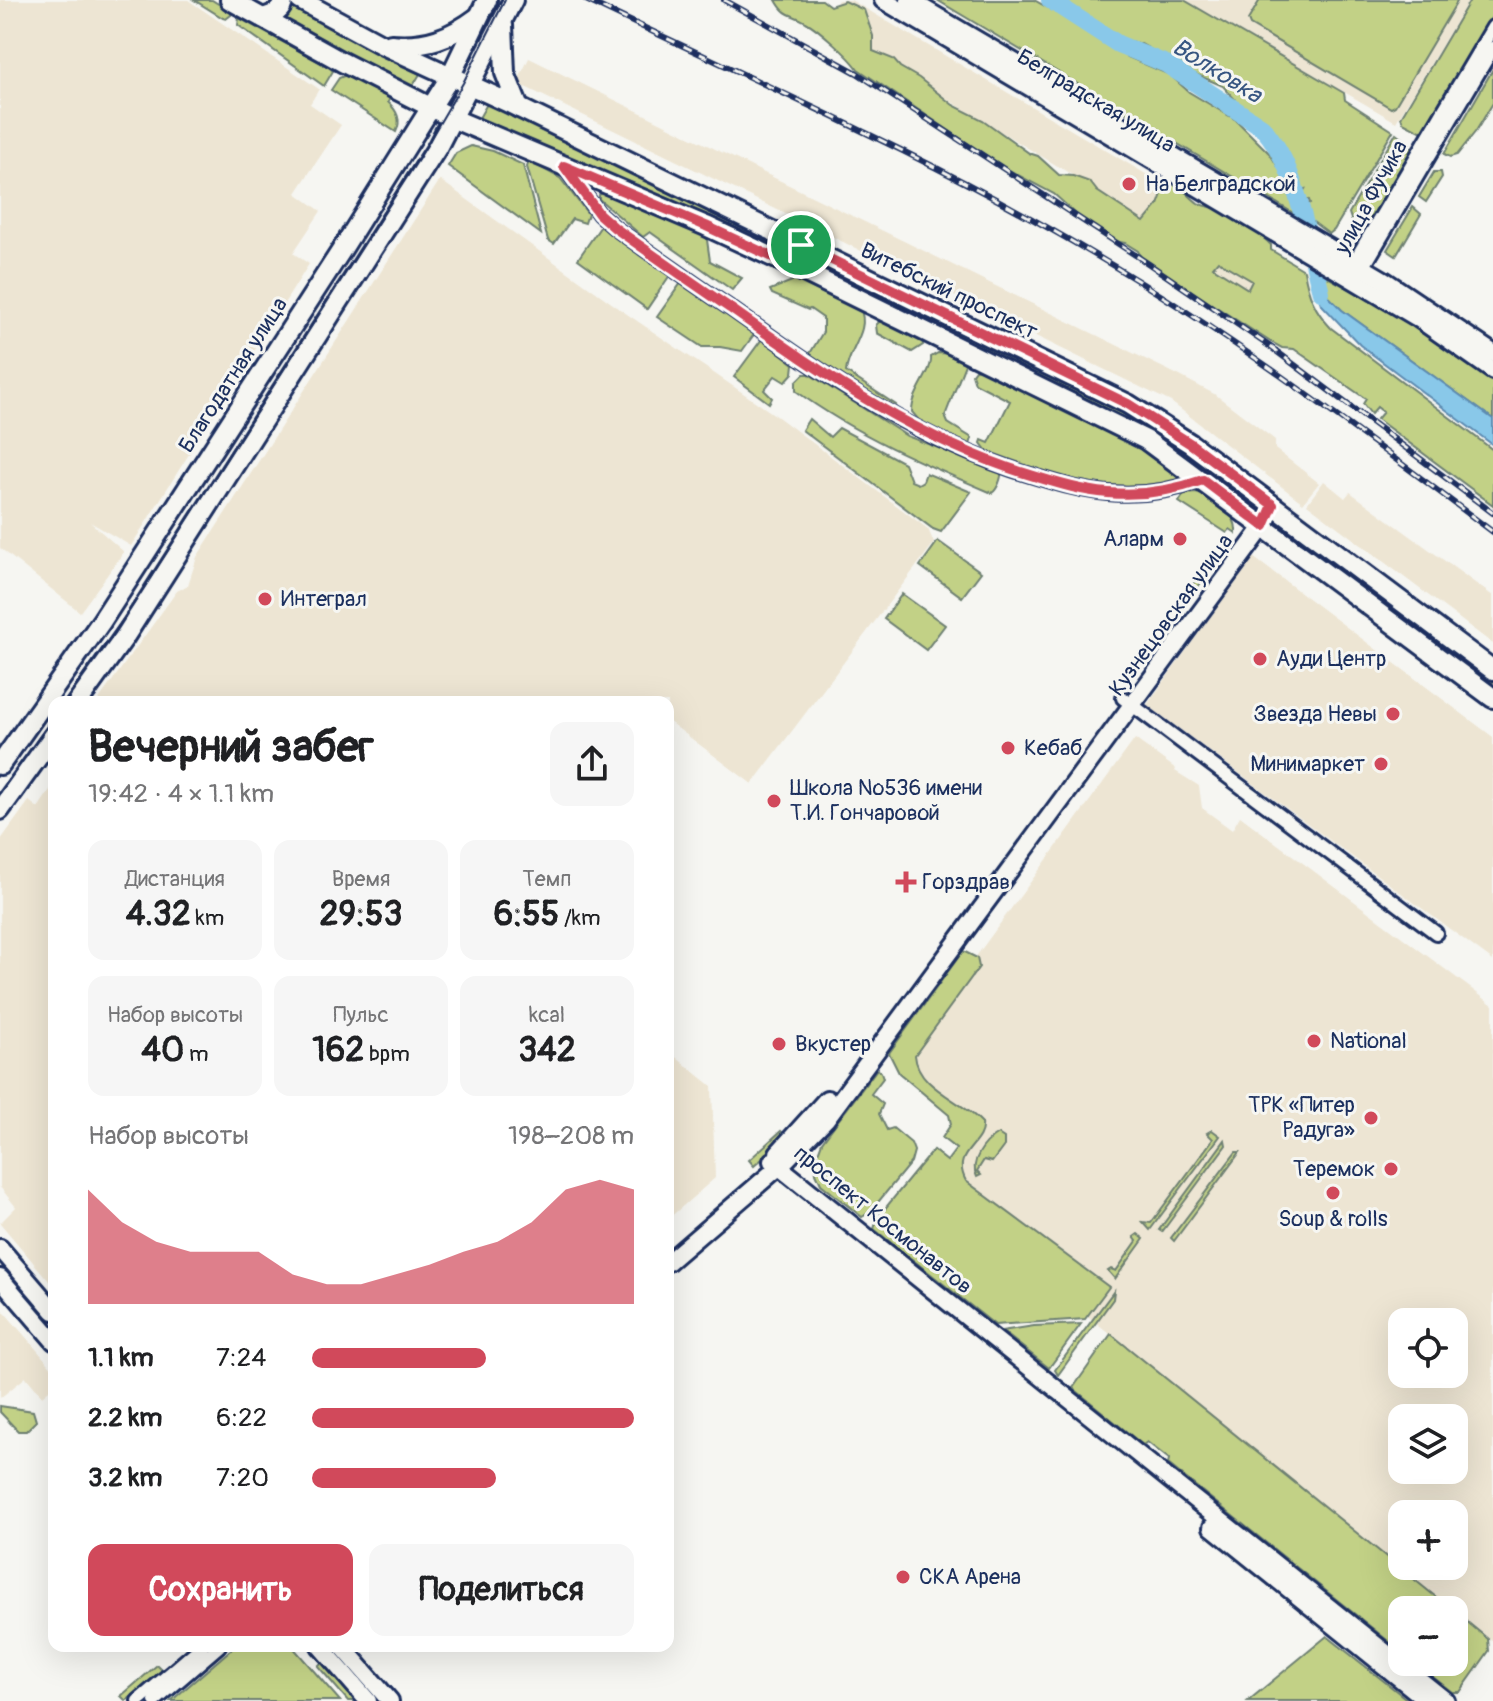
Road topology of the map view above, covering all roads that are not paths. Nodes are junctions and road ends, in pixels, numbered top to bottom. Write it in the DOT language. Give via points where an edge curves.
graph roads {
  1 [pos="230,0"];
  2 [pos="283,0"];
  3 [pos="300,0"];
  4 [pos="513,0"];
  5 [pos="883,0"];
  6 [pos="909,0"];
  7 [pos="484,8"];
  8 [pos="263,18"];
  9 [pos="503,22"];
  10 [pos="1493,27"];
  11 [pos="381,44"];
  12 [pos="1493,48"];
  13 [pos="450,77"];
  14 [pos="470,85"];
  15 [pos="431,108"];
  16 [pos="519,108"];
  17 [pos="454,119"];
  18 [pos="564,166"];
  19 [pos="801,245"];
  20 [pos="792,266"];
  21 [pos="1357,270"];
  22 [pos="1493,353"];
  23 [pos="1493,371"];
  24 [pos="1203,480"];
  25 [pos="1273,505"];
  26 [pos="1260,523"];
  27 [pos="1493,670"];
  28 [pos="49,696"];
  29 [pos="82,696"];
  30 [pos="48,697"];
  31 [pos="1493,698"];
  32 [pos="1128,702"];
  33 [pos="48,743"];
  34 [pos="0,765"];
  35 [pos="0,810"];
  36 [pos="1436,933"];
  37 [pos="775,1166"];
  38 [pos="674,1243"];
  39 [pos="0,1248"];
  40 [pos="674,1257"];
  41 [pos="0,1278"];
  42 [pos="48,1304"];
  43 [pos="48,1334"];
  44 [pos="195,1652"];
  45 [pos="212,1652"];
  46 [pos="325,1652"];
  47 [pos="347,1652"];
  48 [pos="138,1701"];
  49 [pos="155,1701"];
  50 [pos="368,1701"];
  51 [pos="390,1701"];
  52 [pos="1428,1701"];
  53 [pos="1446,1701"];
  1 -- 8 [label="main road, Витебский проспект"];
  2 -- 8 [label="main road" via="280,10"];
  3 -- 11 [label="main road, Витебский проспект"];
  4 -- 9 [label="main road"];
  5 -- 21 [label="street, Белградская улица" via="1327,263"];
  6 -- 21 [label="street, Белградская улица" via="1324,244"];
  7 -- 11 [label="main road" via="439,41"];
  7 -- 13 [label="main road, Благодатная улица"];
  8 -- 15 [label="main road, Витебский проспект"];
  9 -- 14 [label="main road"];
  9 -- 16 [label="main road" via="505,73"];
  10 -- 21 [label="street, улица Фучика"];
  11 -- 13 [label="main road, Витебский проспект"];
  12 -- 21 [label="street, улица Фучика"];
  13 -- 14 [label="main road, Витебский проспект"];
  13 -- 15 [label="main road, Благодатная улица"];
  14 -- 16 [label="main road, Витебский проспект"];
  14 -- 17 [label="main road"];
  15 -- 17 [label="main road, Витебский проспект"];
  15 -- 28 [label="main road, Благодатная улица"];
  16 -- 19 [label="main road, Витебский проспект"];
  17 -- 18 [label="main road, Витебский проспект"];
  17 -- 29 [label="main road"];
  18 -- 20 [label="main road, Витебский проспект"];
  18 -- 24 [label="street" via="615,228 820,372 939,440 1016,471 1106,493 1168,490"];
  19 -- 20 [label="main road" via="792,255"];
  19 -- 25 [label="main road, Витебский проспект" via="1128,404"];
  20 -- 24 [label="main road, Витебский проспект" via="1116,424"];
  21 -- 22 [label="street" via="1455,325"];
  21 -- 23 [label="street"];
  24 -- 26 [label="main road, Витебский проспект"];
  25 -- 26 [label="street, Кузнецовская улица"];
  25 -- 27 [label="main road, Витебский проспект"];
  26 -- 31 [label="main road, Витебский проспект"];
  26 -- 32 [label="street, Кузнецовская улица"];
  30 -- 34 [label="main road, Благодатная улица"];
  32 -- 36 [label="street"];
  32 -- 37 [label="street, Кузнецовская улица"];
  33 -- 35 [label="main road"];
  37 -- 38 [label="street, Кузнецовская улица"];
  37 -- 40 [label="street, Кузнецовская улица"];
  37 -- 52 [label="street, проспект Космонавтов"];
  37 -- 53 [label="street, проспект Космонавтов"];
  39 -- 42 [label="street"];
  41 -- 43 [label="street"];
  44 -- 48 [label="street"];
  45 -- 49 [label="street"];
  46 -- 50 [label="street"];
  47 -- 51 [label="street"];
}
